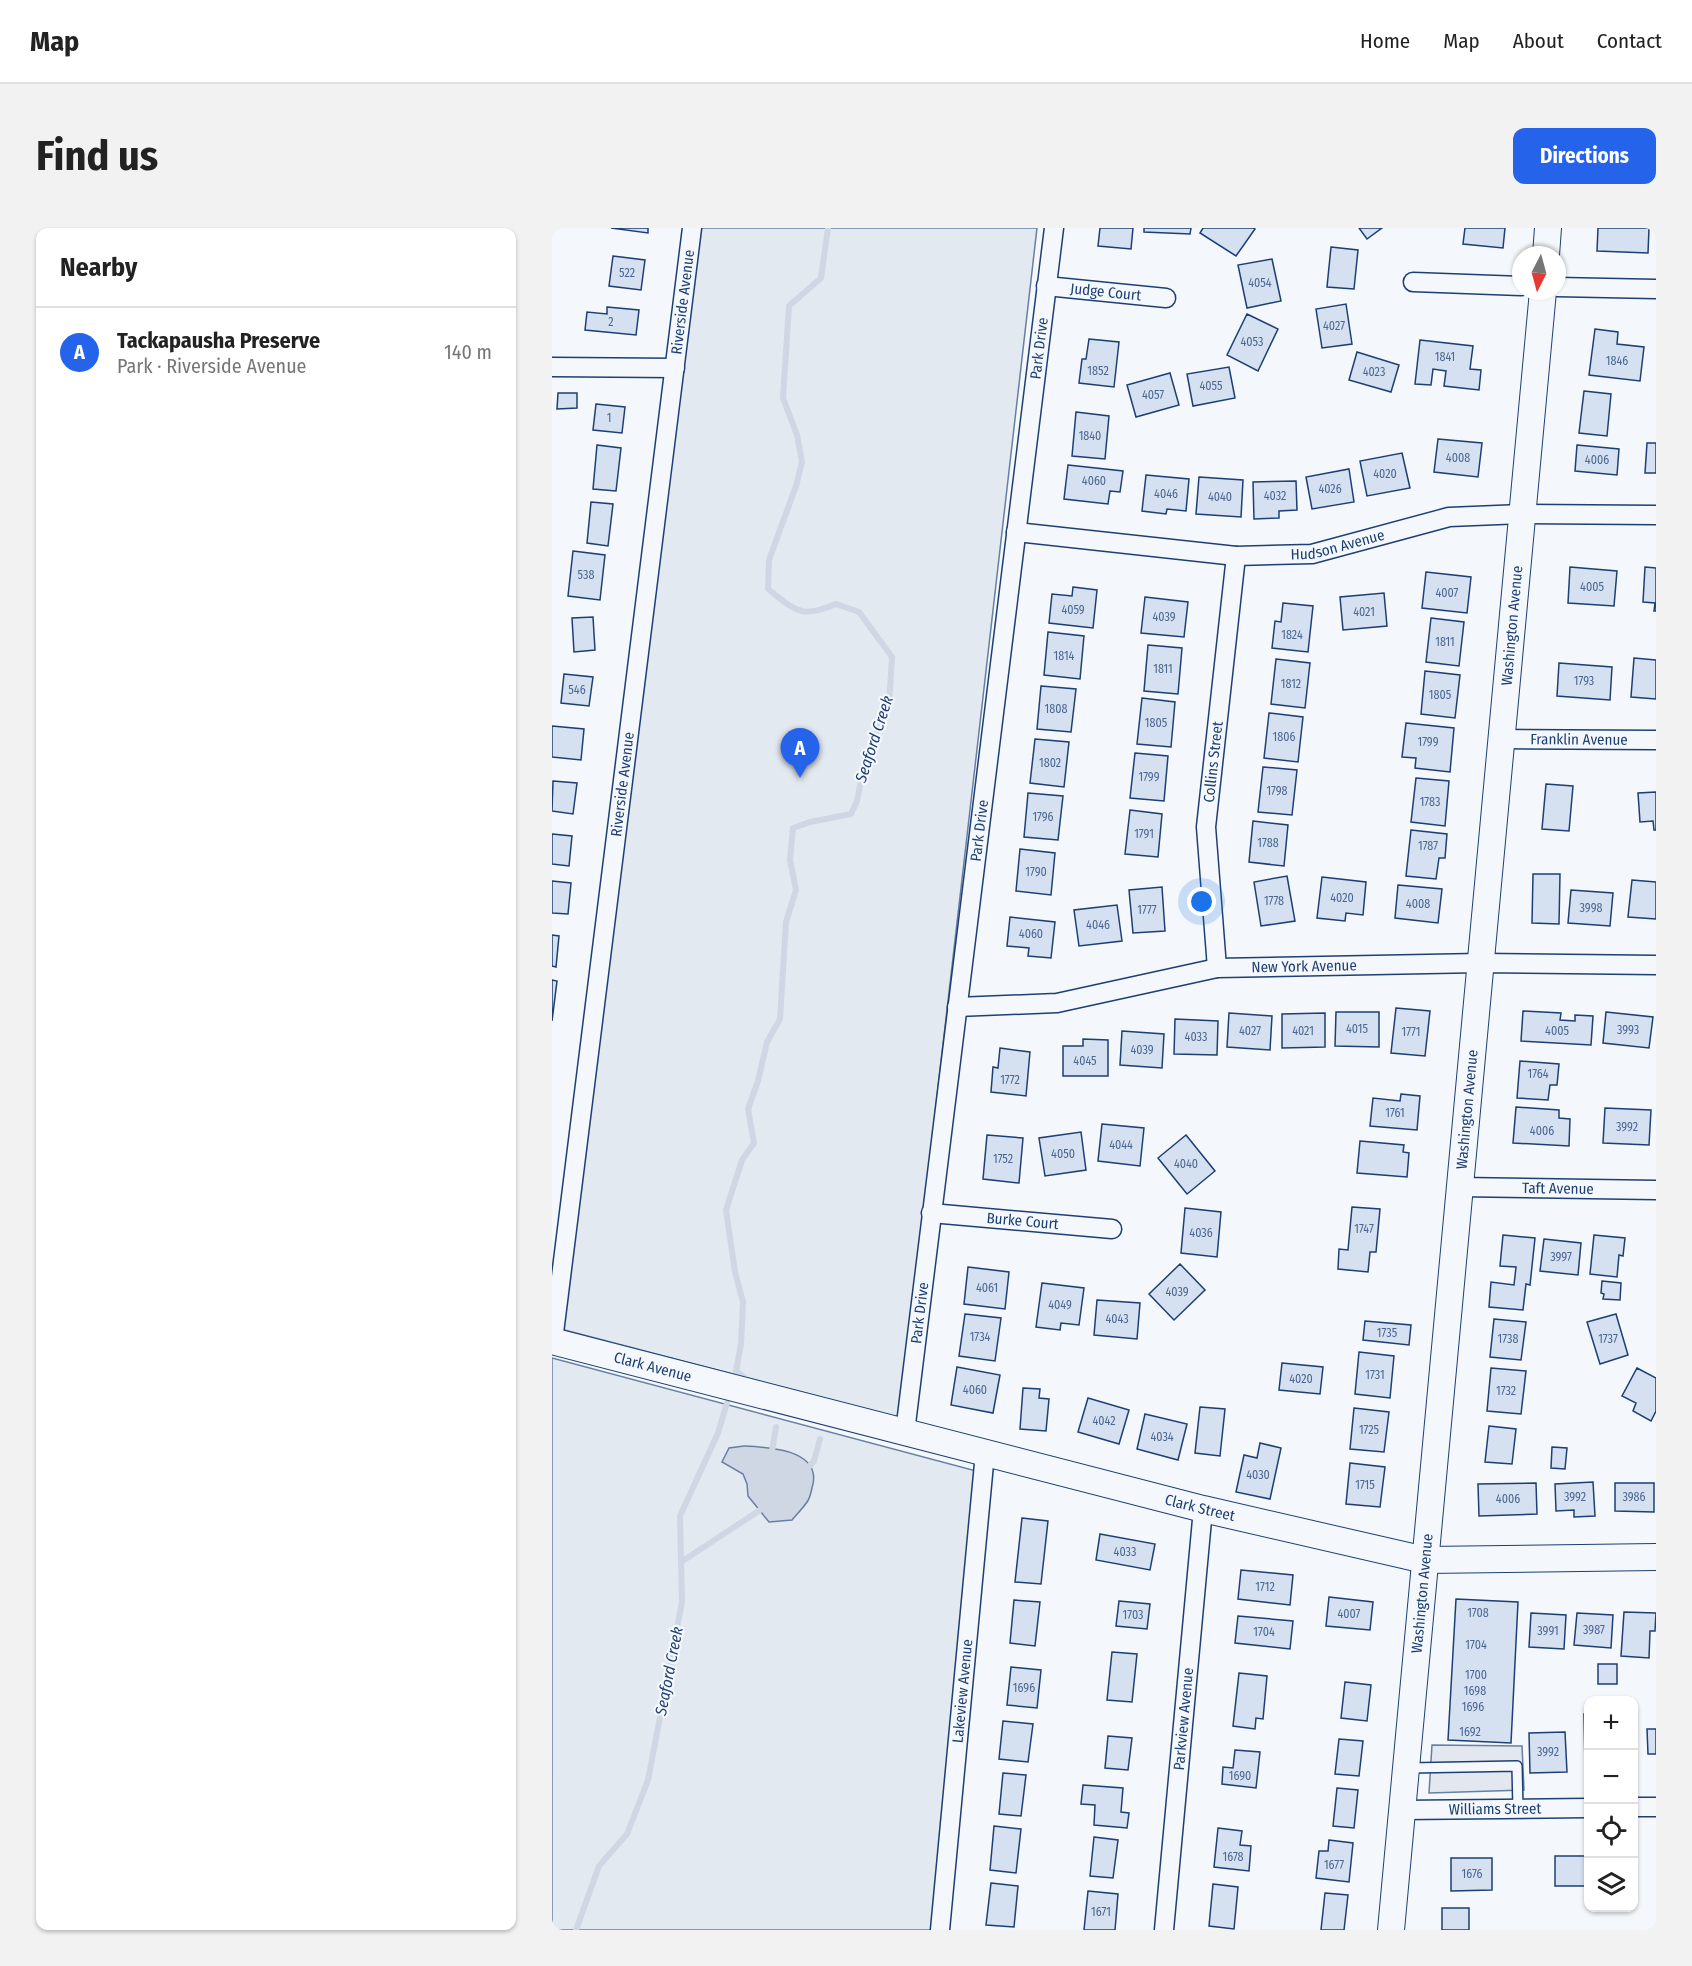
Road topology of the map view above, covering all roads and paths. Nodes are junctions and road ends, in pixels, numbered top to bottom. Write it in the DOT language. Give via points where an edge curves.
graph roads {
  1 [pos="692,228"];
  2 [pos="1054,228"];
  3 [pos="1548,228"];
  4 [pos="1547,246"];
  5 [pos="1413,282"];
  6 [pos="1046,286"];
  7 [pos="1512,286"];
  8 [pos="1566,287"];
  9 [pos="1656,289"];
  10 [pos="1166,298"];
  11 [pos="1542,300"];
  12 [pos="552,367"];
  13 [pos="675,368"];
  14 [pos="1522,513"];
  15 [pos="1656,515"];
  16 [pos="1016,532"];
  17 [pos="1236,556"];
  18 [pos="1501,739"];
  19 [pos="1656,740"];
  20 [pos="1480,963"];
  21 [pos="1656,965"];
  22 [pos="1217,968"];
  23 [pos="957,1007"];
  24 [pos="1460,1187"];
  25 [pos="1656,1190"];
  26 [pos="931,1213"];
  27 [pos="1112,1229"];
  28 [pos="552,1341"];
  29 [pos="752,1392"];
  30 [pos="905,1432"];
  31 [pos="985,1453"];
  32 [pos="1203,1509"];
  33 [pos="1656,1557"];
  34 [pos="1425,1560"];
  35 [pos="1407,1768"];
  36 [pos="1638,1807"];
  37 [pos="1656,1807"];
  38 [pos="1584,1808"];
  39 [pos="1518,1809"];
  40 [pos="1402,1810"];
  41 [pos="940,1930"];
  42 [pos="1164,1930"];
  43 [pos="1391,1930"];
  1 -- 13 [label="street, Riverside Avenue"];
  2 -- 6 [label="street, Park Drive"];
  3 -- 4 [label="street"];
  5 -- 7 [label="street"];
  6 -- 10 [label="street, Judge Court"];
  6 -- 16 [label="street, Park Drive"];
  8 -- 9 [label="street"];
  11 -- 14 [label="street, Washington Avenue"];
  12 -- 13 [label="street"];
  13 -- 28 [label="street, Riverside Avenue"];
  14 -- 15 [label="street, Hudson Avenue"];
  14 -- 17 [label="street, Hudson Avenue" via="1449,517 1312,554"];
  14 -- 18 [label="street, Washington Avenue"];
  16 -- 17 [label="street, Hudson Avenue"];
  16 -- 23 [label="street, Park Drive"];
  17 -- 22 [label="street, Collins Street" via="1206,827"];
  18 -- 19 [label="street, Franklin Avenue"];
  18 -- 20 [label="street, Washington Avenue"];
  20 -- 21 [label="street, New York Avenue"];
  20 -- 22 [label="street, New York Avenue"];
  20 -- 24 [label="street, Washington Avenue"];
  22 -- 23 [label="street, New York Avenue" via="1057,1003"];
  23 -- 26 [label="street, Park Drive"];
  24 -- 25 [label="street, Taft Avenue"];
  24 -- 34 [label="street, Washington Avenue"];
  26 -- 27 [label="street, Burke Court"];
  26 -- 30 [label="street, Park Drive"];
  28 -- 29 [label="street, Clark Avenue"];
  29 -- 30 [label="street, Clark Street"];
  30 -- 31 [label="street, Clark Street"];
  31 -- 32 [label="street, Clark Street"];
  31 -- 41 [label="street, Lakeview Avenue"];
  32 -- 34 [label="street, Clark Street"];
  32 -- 42 [label="street, Parkview Avenue"];
  33 -- 34 [label="street, Clark Street"];
  34 -- 35 [label="street, Washington Avenue"];
  35 -- 39 [label="lane" via="1517,1766"];
  35 -- 40 [label="street, Washington Avenue"];
  36 -- 37 [label="street"];
  38 -- 39 [label="street, Williams Street"];
  39 -- 40 [label="street, Williams Street"];
  40 -- 43 [label="street, Washington Avenue"];
}
